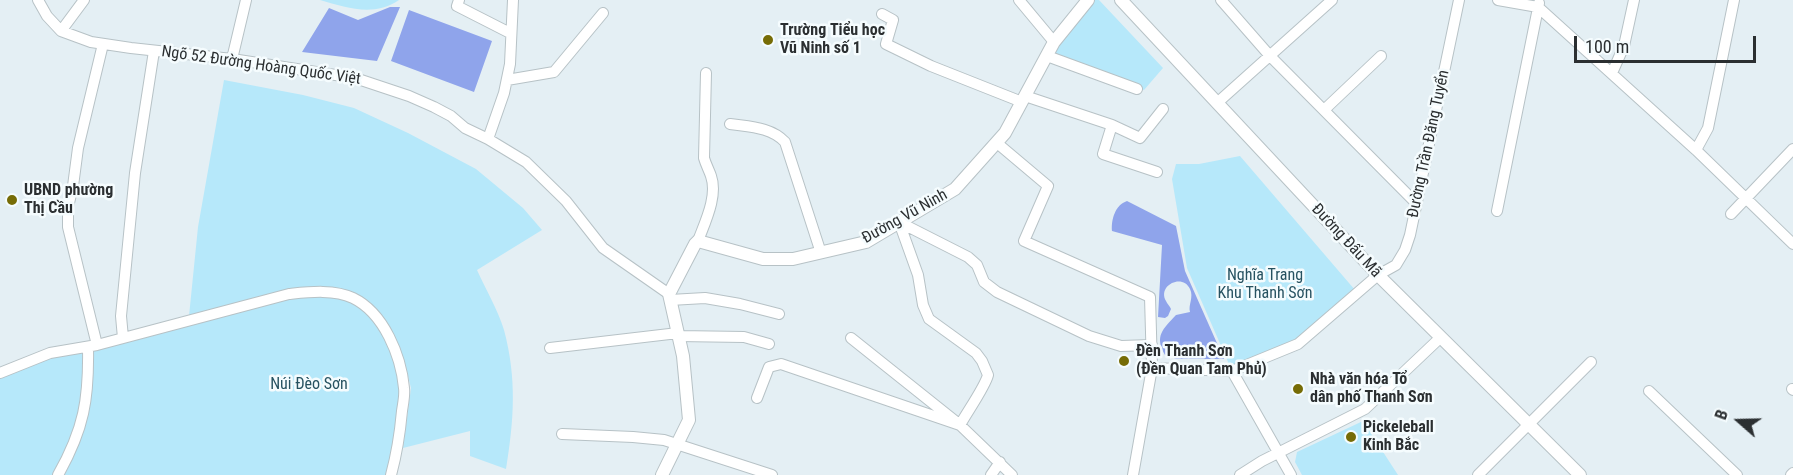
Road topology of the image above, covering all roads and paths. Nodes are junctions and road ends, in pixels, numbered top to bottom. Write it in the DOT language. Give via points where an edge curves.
graph roads {
  1 [pos="38,0"];
  2 [pos="84,0"];
  3 [pos="246,0"];
  4 [pos="513,0"];
  5 [pos="1019,0"];
  6 [pos="1088,0"];
  7 [pos="1121,0"];
  8 [pos="1221,0"];
  9 [pos="1458,0"];
  10 [pos="1498,0"];
  11 [pos="1634,0"];
  12 [pos="1734,0"];
  13 [pos="1326,2"];
  14 [pos="458,3"];
  15 [pos="1539,4"];
  16 [pos="603,13"];
  17 [pos="882,14"];
  18 [pos="61,31"];
  19 [pos="510,33"];
  20 [pos="1054,42"];
  21 [pos="103,44"];
  22 [pos="154,51"];
  23 [pos="1047,56"];
  24 [pos="1270,56"];
  25 [pos="1381,57"];
  26 [pos="232,59"];
  27 [pos="706,73"];
  28 [pos="1612,73"];
  29 [pos="507,80"];
  30 [pos="1137,89"];
  31 [pos="1023,99"];
  32 [pos="1217,103"];
  33 [pos="1162,109"];
  34 [pos="1324,110"];
  35 [pos="730,124"];
  36 [pos="1112,124"];
  37 [pos="488,139"];
  38 [pos="997,142"];
  39 [pos="1793,149"];
  40 [pos="1696,150"];
  41 [pos="1157,171"];
  42 [pos="1746,198"];
  43 [pos="1416,204"];
  44 [pos="1497,211"];
  45 [pos="1731,214"];
  46 [pos="899,222"];
  47 [pos="698,241"];
  48 [pos="1793,244"];
  49 [pos="821,253"];
  50 [pos="1378,275"];
  51 [pos="669,297"];
  52 [pos="779,315"];
  53 [pos="678,334"];
  54 [pos="1441,337"];
  55 [pos="123,338"];
  56 [pos="851,338"];
  57 [pos="769,344"];
  58 [pos="1152,345"];
  59 [pos="92,346"];
  60 [pos="550,348"];
  61 [pos="1592,362"];
  62 [pos="1152,368"];
  63 [pos="1232,371"];
  64 [pos="0,373"];
  65 [pos="1649,391"];
  66 [pos="757,398"];
  67 [pos="960,425"];
  68 [pos="1530,425"];
  69 [pos="562,434"];
  70 [pos="678,443"];
  71 [pos="1278,453"];
  72 [pos="1000,462"];
  73 [pos="58,475"];
  74 [pos="391,475"];
  75 [pos="662,475"];
  76 [pos="772,475"];
  77 [pos="991,475"];
  78 [pos="1012,475"];
  79 [pos="1133,475"];
  80 [pos="1240,475"];
  81 [pos="1291,475"];
  82 [pos="1478,475"];
  83 [pos="1580,475"];
  84 [pos="1737,475"];
  1 -- 18 [label="street"];
  2 -- 18 [label="street"];
  3 -- 26 [label="street"];
  4 -- 19 [label="street"];
  5 -- 20 [label="street"];
  6 -- 20 [label="street, Đường Vũ Ninh"];
  7 -- 32 [label="street, Đường Đấu Mã"];
  8 -- 24 [label="street"];
  9 -- 43 [label="street, Đường Trần Đăng Tuyển"];
  10 -- 15 [label="street"];
  11 -- 28 [label="street" via="1624,46"];
  12 -- 40 [label="street" via="1708,128"];
  13 -- 24 [label="street"];
  14 -- 19 [label="street"];
  15 -- 28 [label="street"];
  15 -- 44 [label="street"];
  16 -- 29 [label="street" via="554,72"];
  17 -- 31 [label="street" via="893,21 886,44 931,66"];
  18 -- 21 [label="street, Ngõ 52 Đường Hoàng Quốc Việt"];
  19 -- 29 [label="street"];
  20 -- 23 [label="street, Đường Vũ Ninh"];
  21 -- 22 [label="street, Ngõ 52 Đường Hoàng Quốc Việt"];
  21 -- 59 [label="street" via="84,118 68,207 68,227"];
  22 -- 26 [label="street, Ngõ 52 Đường Hoàng Quốc Việt"];
  22 -- 55 [label="street" via="135,173 121,316"];
  23 -- 30 [label="street"];
  23 -- 31 [label="street, Đường Vũ Ninh"];
  24 -- 32 [label="street"];
  24 -- 34 [label="street"];
  25 -- 34 [label="street"];
  26 -- 37 [label="street, Ngõ 52 Đường Hoàng Quốc Việt" via="334,74 381,86 434,107"];
  27 -- 47 [label="street" via="704,158 712,178 711,206"];
  28 -- 40 [label="street"];
  29 -- 37 [label="street"];
  31 -- 36 [label="street"];
  31 -- 38 [label="street, Đường Vũ Ninh"];
  32 -- 50 [label="street, Đường Đấu Mã"];
  33 -- 36 [label="street" via="1140,138"];
  34 -- 43 [label="street"];
  35 -- 49 [label="street" via="764,129 785,142"];
  36 -- 41 [label="street" via="1102,154"];
  37 -- 51 [label="street, Ngõ 52 Đường Hoàng Quốc Việt" via="525,162 566,201 603,248"];
  38 -- 46 [label="street, Đường Vũ Ninh" via="955,189"];
  38 -- 58 [label="street" via="1048,186 1024,241 1150,297"];
  39 -- 42 [label="street"];
  40 -- 42 [label="street"];
  42 -- 45 [label="street"];
  42 -- 48 [label="street"];
  43 -- 50 [label="street, Đường Trần Đăng Tuyển" via="1405,250 1392,268"];
  46 -- 49 [label="street, Đường Vũ Ninh" via="866,242"];
  46 -- 58 [label="street" via="968,257 977,265 984,282 996,292 1089,336 1121,346"];
  46 -- 67 [label="street" via="929,319 976,353 988,375"];
  47 -- 49 [label="street, Đường Vũ Ninh" via="763,259 793,260"];
  47 -- 51 [label="street"];
  50 -- 54 [label="street, Đường Đấu Mã"];
  50 -- 63 [label="street, Đường Trần Đăng Tuyển" via="1298,344"];
  51 -- 52 [label="street" via="705,298"];
  51 -- 53 [label="street"];
  53 -- 57 [label="street" via="744,336"];
  53 -- 60 [label="street"];
  53 -- 70 [label="street" via="689,420"];
  54 -- 68 [label="street, Đường Đấu Mã"];
  54 -- 71 [label="street" via="1365,409"];
  55 -- 59 [label="street"];
  55 -- 74 [label="street" via="289,294 320,291 352,297 370,309 383,327 396,353 405,389 399,445"];
  56 -- 67 [label="street"];
  58 -- 62 [label="street"];
  59 -- 64 [label="street" via="50,353"];
  59 -- 73 [label="street" via="86,405 78,435"];
  61 -- 68 [label="street"];
  62 -- 63 [label="street"];
  62 -- 79 [label="street"];
  63 -- 71 [label="street"];
  65 -- 84 [label="street"];
  66 -- 67 [label="street" via="769,367 781,364"];
  67 -- 72 [label="street"];
  68 -- 82 [label="street"];
  68 -- 83 [label="street, Đường Đấu Mã"];
  69 -- 70 [label="street"];
  70 -- 75 [label="street"];
  70 -- 76 [label="street"];
  71 -- 80 [label="street"];
  71 -- 81 [label="street"];
  72 -- 77 [label="street"];
  72 -- 78 [label="street"];
}
